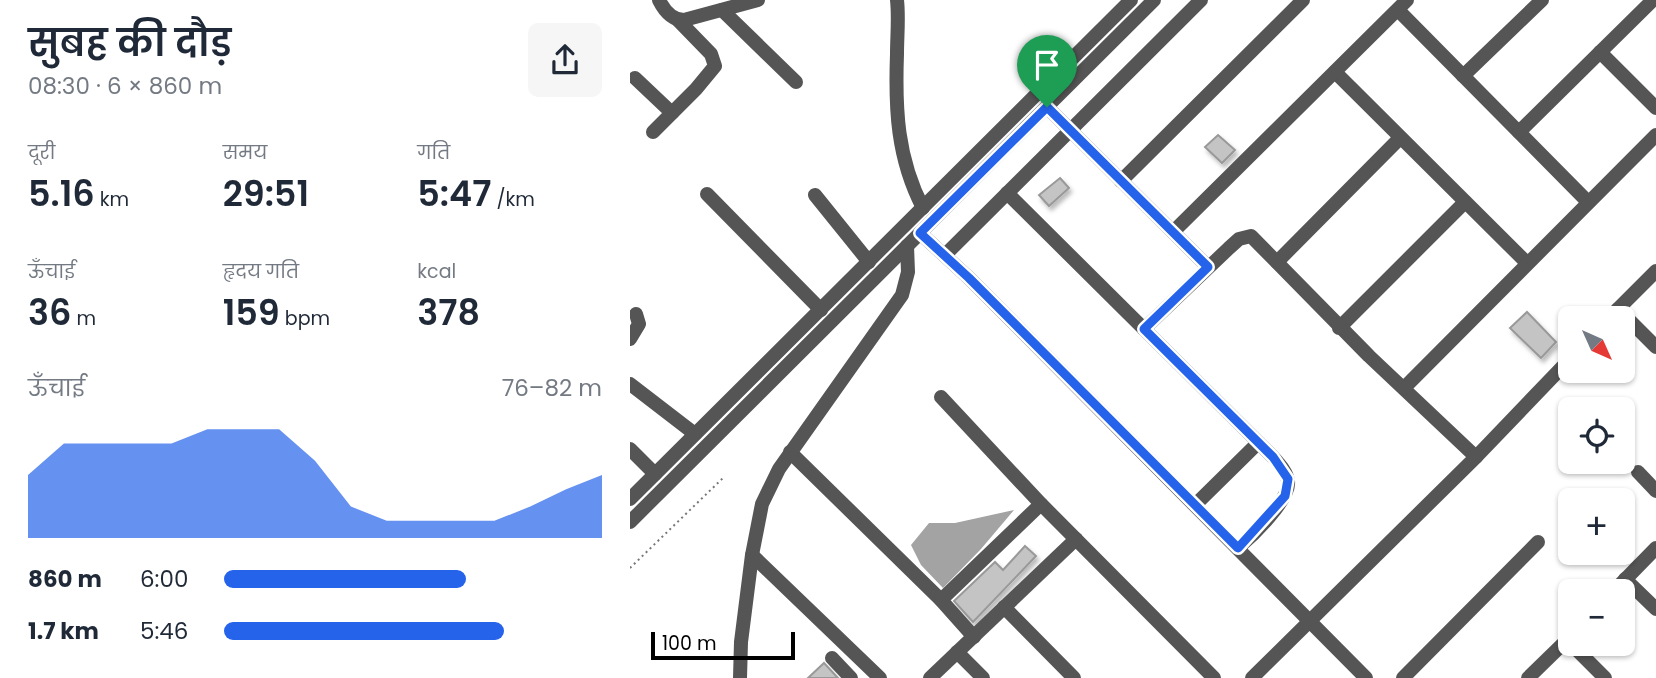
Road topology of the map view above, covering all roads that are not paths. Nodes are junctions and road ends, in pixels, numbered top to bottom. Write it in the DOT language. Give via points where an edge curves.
graph roads {
  1 [pos="659,0"];
  2 [pos="758,0"];
  3 [pos="897,0"];
  4 [pos="1131,0"];
  5 [pos="1154,0"];
  6 [pos="1200,0"];
  7 [pos="1303,0"];
  8 [pos="1542,0"];
  9 [pos="1654,0"];
  10 [pos="1402,5"];
  11 [pos="722,10"];
  12 [pos="678,20"];
  13 [pos="1601,52"];
  14 [pos="1335,72"];
  15 [pos="1463,76"];
  16 [pos="635,79"];
  17 [pos="796,82"];
  18 [pos="1047,107"];
  19 [pos="1656,108"];
  20 [pos="672,113"];
  21 [pos="1070,130"];
  22 [pos="653,132"];
  23 [pos="1519,132"];
  24 [pos="1400,138"];
  25 [pos="1653,143"];
  26 [pos="1121,181"];
  27 [pos="1007,193"];
  28 [pos="707,194"];
  29 [pos="814,195"];
  30 [pos="1465,202"];
  31 [pos="1588,202"];
  32 [pos="923,208"];
  33 [pos="1173,232"];
  34 [pos="920,233"];
  35 [pos="906,246"];
  36 [pos="945,255"];
  37 [pos="869,262"];
  38 [pos="1277,262"];
  39 [pos="1527,263"];
  40 [pos="1208,267"];
  41 [pos="1656,271"];
  42 [pos="1622,306"];
  43 [pos="821,310"];
  44 [pos="636,314"];
  45 [pos="1339,328"];
  46 [pos="1144,329"];
  47 [pos="1635,330"];
  48 [pos="630,339"];
  49 [pos="1656,347"];
  50 [pos="1558,371"];
  51 [pos="630,384"];
  52 [pos="1404,388"];
  53 [pos="941,397"];
  54 [pos="695,434"];
  55 [pos="1258,443"];
  56 [pos="630,449"];
  57 [pos="790,452"];
  58 [pos="1475,457"];
  59 [pos="1638,471"];
  60 [pos="655,474"];
  61 [pos="1656,491"];
  62 [pos="630,499"];
  63 [pos="1041,504"];
  64 [pos="1195,505"];
  65 [pos="630,522"];
  66 [pos="1076,539"];
  67 [pos="1538,542"];
  68 [pos="1238,548"];
  69 [pos="1656,548"];
  70 [pos="752,555"];
  71 [pos="1625,579"];
  72 [pos="1635,589"];
  73 [pos="941,600"];
  74 [pos="1004,607"];
  75 [pos="1656,609"];
  76 [pos="1309,621"];
  77 [pos="974,637"];
  78 [pos="1558,651"];
  79 [pos="957,652"];
  80 [pos="1584,656"];
  81 [pos="832,658"];
  82 [pos="740,678"];
  83 [pos="852,678"];
  84 [pos="880,678"];
  85 [pos="930,678"];
  86 [pos="982,678"];
  87 [pos="1074,678"];
  88 [pos="1214,678"];
  89 [pos="1252,678"];
  90 [pos="1366,678"];
  91 [pos="1403,678"];
  92 [pos="1528,678"];
  93 [pos="1605,678"];
  1 -- 12 [label="street"];
  2 -- 11 [label="street"];
  3 -- 32 [label="street" via="901,148"];
  4 -- 32 [label="street"];
  5 -- 18 [label="street"];
  6 -- 21 [label="street"];
  7 -- 26 [label="street"];
  8 -- 15 [label="street"];
  9 -- 13 [label="street"];
  10 -- 14 [label="street"];
  10 -- 15 [label="street"];
  11 -- 12 [label="street"];
  11 -- 17 [label="street"];
  12 -- 20 [label="street" via="716,63"];
  13 -- 19 [label="street"];
  13 -- 23 [label="street"];
  14 -- 24 [label="street"];
  14 -- 33 [label="street"];
  15 -- 23 [label="street"];
  16 -- 20 [label="street"];
  18 -- 21 [label="street"];
  18 -- 34 [label="street"];
  20 -- 22 [label="street"];
  21 -- 26 [label="street"];
  21 -- 27 [label="street"];
  23 -- 31 [label="street"];
  24 -- 30 [label="street"];
  24 -- 38 [label="street"];
  25 -- 31 [label="street"];
  26 -- 33 [label="street"];
  27 -- 36 [label="street"];
  27 -- 46 [label="street"];
  28 -- 43 [label="street"];
  29 -- 37 [label="street"];
  30 -- 39 [label="street"];
  30 -- 45 [label="street"];
  31 -- 39 [label="street"];
  32 -- 37 [label="street"];
  33 -- 40 [label="street"];
  34 -- 35 [label="street"];
  34 -- 36 [label="street"];
  35 -- 57 [label="street" via="908,272 902,295"];
  35 -- 65 [label="street"];
  36 -- 64 [label="street"];
  37 -- 43 [label="street"];
  38 -- 40 [label="street" via="1247,236"];
  38 -- 45 [label="street"];
  39 -- 52 [label="street"];
  40 -- 46 [label="street"];
  41 -- 42 [label="street"];
  43 -- 54 [label="street"];
  44 -- 48 [label="street" via="639,324"];
  45 -- 52 [label="street"];
  46 -- 55 [label="street"];
  47 -- 49 [label="street"];
  50 -- 58 [label="street"];
  51 -- 54 [label="street"];
  52 -- 58 [label="street"];
  53 -- 63 [label="street"];
  54 -- 60 [label="street"];
  55 -- 64 [label="street"];
  55 -- 68 [label="street" via="1284,471 1288,489"];
  56 -- 60 [label="street"];
  57 -- 70 [label="street" via="762,503"];
  57 -- 73 [label="street"];
  58 -- 76 [label="street"];
  59 -- 61 [label="street"];
  60 -- 62 [label="street"];
  63 -- 66 [label="street"];
  63 -- 73 [label="street"];
  64 -- 68 [label="street"];
  66 -- 74 [label="street"];
  66 -- 88 [label="street"];
  67 -- 91 [label="street"];
  68 -- 76 [label="street"];
  69 -- 71 [label="street"];
  70 -- 82 [label="street"];
  70 -- 84 [label="street"];
  72 -- 75 [label="street"];
  73 -- 77 [label="street"];
  74 -- 77 [label="street"];
  74 -- 87 [label="street"];
  76 -- 89 [label="street"];
  76 -- 90 [label="street"];
  77 -- 79 [label="street"];
  78 -- 92 [label="street"];
  79 -- 85 [label="street"];
  79 -- 86 [label="street"];
  80 -- 93 [label="street"];
  81 -- 83 [label="street"];
}
